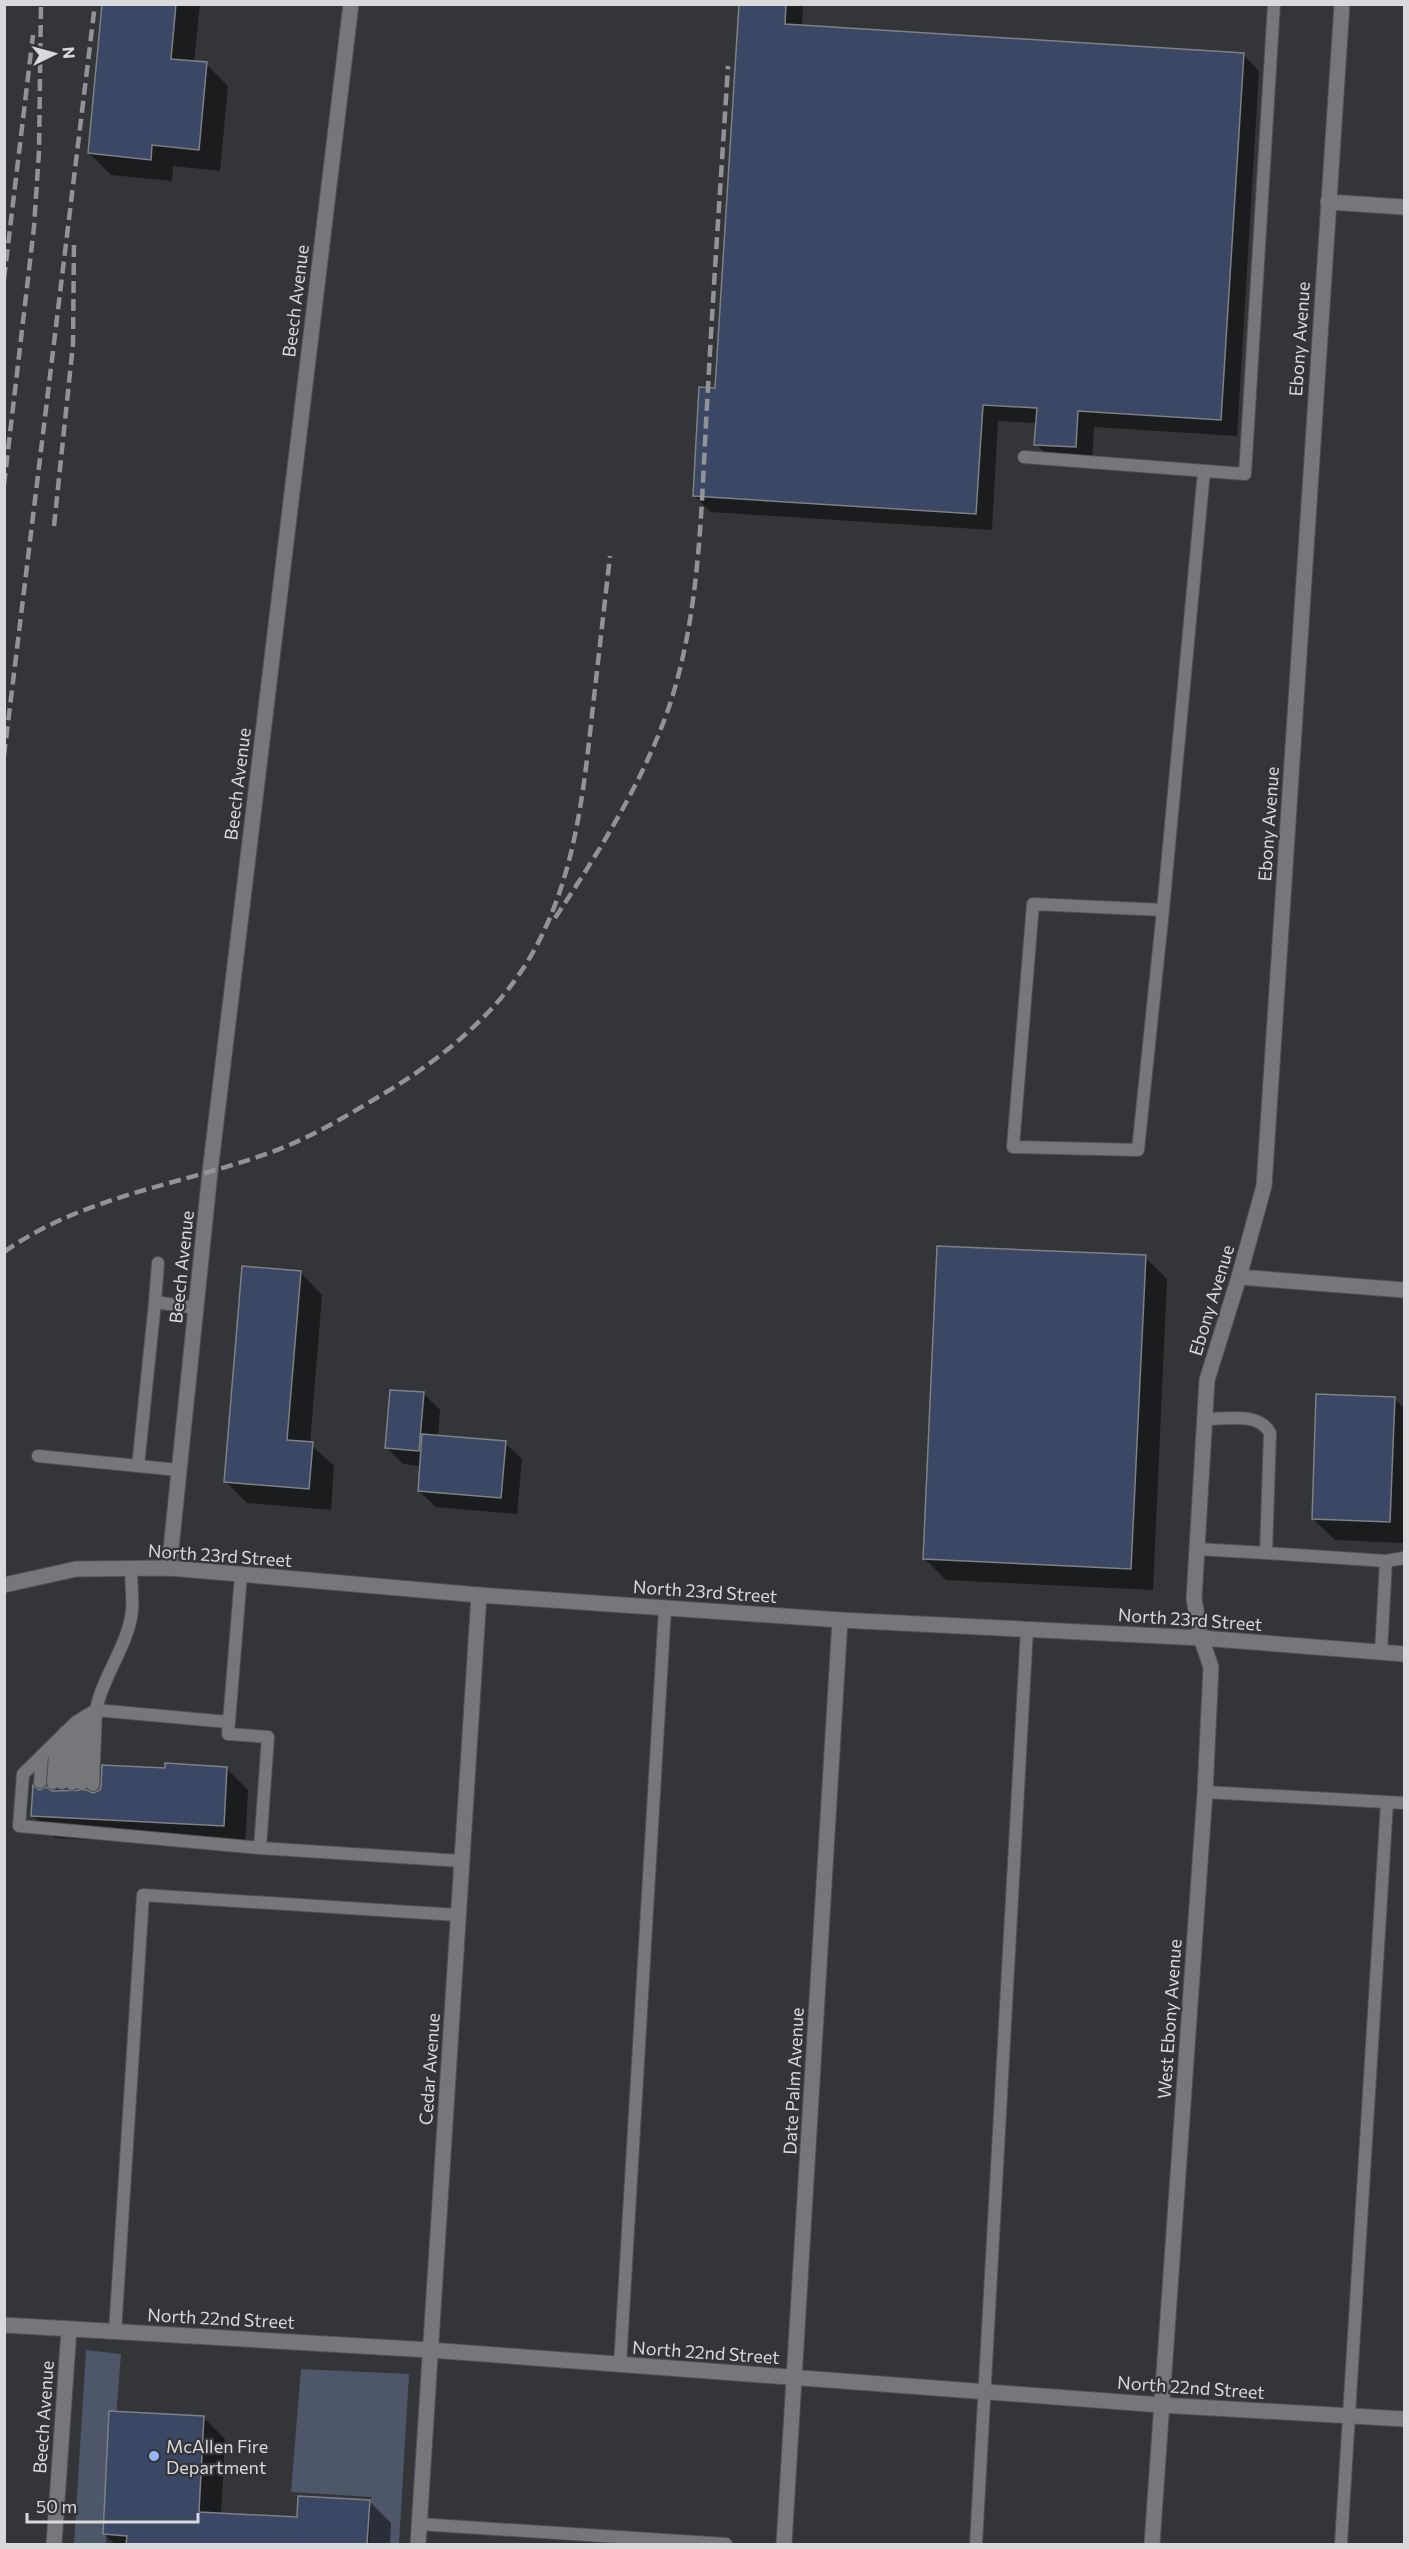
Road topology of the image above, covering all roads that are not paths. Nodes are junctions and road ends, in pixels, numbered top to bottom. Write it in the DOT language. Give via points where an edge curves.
graph roads {
  1 [pos="351,4"];
  2 [pos="1274,4"];
  3 [pos="1342,4"];
  4 [pos="1328,202"];
  5 [pos="1404,207"];
  6 [pos="1024,457"];
  7 [pos="1204,471"];
  8 [pos="1164,910"];
  9 [pos="158,1263"];
  10 [pos="1239,1277"];
  11 [pos="1404,1290"];
  12 [pos="155,1302"];
  13 [pos="196,1308"];
  14 [pos="1205,1419"];
  15 [pos="38,1456"];
  16 [pos="138,1466"];
  17 [pos="179,1470"];
  18 [pos="1197,1550"];
  19 [pos="1266,1553"];
  20 [pos="1404,1558"];
  21 [pos="1386,1561"];
  22 [pos="130,1568"];
  23 [pos="169,1568"];
  24 [pos="241,1575"];
  25 [pos="4,1585"];
  26 [pos="479,1595"];
  27 [pos="664,1608"];
  28 [pos="840,1620"];
  29 [pos="1027,1629"];
  30 [pos="1201,1638"];
  31 [pos="1381,1652"];
  32 [pos="1404,1654"];
  33 [pos="86,1715"];
  34 [pos="228,1722"];
  35 [pos="65,1732"];
  36 [pos="56,1742"];
  37 [pos="42,1755"];
  38 [pos="40,1782"];
  39 [pos="72,1784"];
  40 [pos="1205,1792"];
  41 [pos="1387,1803"];
  42 [pos="1404,1803"];
  43 [pos="260,1848"];
  44 [pos="461,1861"];
  45 [pos="458,1915"];
  46 [pos="4,2325"];
  47 [pos="69,2329"];
  48 [pos="115,2332"];
  49 [pos="430,2350"];
  50 [pos="620,2365"];
  51 [pos="794,2378"];
  52 [pos="986,2392"];
  53 [pos="1161,2405"];
  54 [pos="1350,2416"];
  55 [pos="1404,2419"];
  56 [pos="419,2524"];
  57 [pos="605,2540"];
  58 [pos="54,2544"];
  59 [pos="418,2544"];
  60 [pos="726,2544"];
  61 [pos="784,2544"];
  62 [pos="976,2544"];
  63 [pos="1152,2544"];
  64 [pos="1341,2544"];
  1 -- 13 [label="street, Beech Avenue"];
  2 -- 7 [label="lane" via="1245,474"];
  3 -- 4 [label="street, Ebony Avenue"];
  4 -- 5 [label="street"];
  4 -- 10 [label="street, Ebony Avenue" via="1264,1186"];
  6 -- 7 [label="lane"];
  7 -- 8 [label="lane"];
  8 -- 8 [label="lane" via="1033,904 1013,1147 1138,1150"];
  9 -- 12 [label="lane"];
  10 -- 11 [label="street"];
  10 -- 14 [label="street, Ebony Avenue" via="1207,1380"];
  12 -- 13 [label="lane"];
  12 -- 16 [label="lane"];
  13 -- 17 [label="street, Beech Avenue"];
  14 -- 18 [label="street, Ebony Avenue"];
  14 -- 19 [label="lane" via="1256,1419 1270,1433"];
  15 -- 16 [label="lane"];
  16 -- 17 [label="lane"];
  17 -- 23 [label="street, Beech Avenue"];
  18 -- 19 [label="lane"];
  18 -- 30 [label="street, Ebony Avenue" via="1194,1599"];
  19 -- 21 [label="lane"];
  20 -- 21 [label="lane"];
  21 -- 31 [label="lane"];
  22 -- 23 [label="street, North 23rd Street"];
  22 -- 25 [label="street, North 23rd Street" via="76,1569"];
  22 -- 33 [label="lane" via="132,1612 122,1645"];
  23 -- 24 [label="street, North 23rd Street"];
  24 -- 26 [label="street, North 23rd Street"];
  24 -- 34 [label="lane"];
  26 -- 27 [label="street, North 23rd Street"];
  26 -- 44 [label="street, Cedar Avenue"];
  27 -- 28 [label="street, North 23rd Street"];
  27 -- 50 [label="lane"];
  28 -- 29 [label="street, North 23rd Street"];
  28 -- 51 [label="street, Date Palm Avenue"];
  29 -- 30 [label="street, North 23rd Street"];
  29 -- 52 [label="lane"];
  30 -- 31 [label="street, North 23rd Street"];
  30 -- 40 [label="street, West Ebony Avenue" via="1211,1667"];
  31 -- 32 [label="street, North 23rd Street"];
  33 -- 34 [label="lane"];
  33 -- 35 [label="lane"];
  33 -- 39 [label="lane"];
  33 -- 39 [label="lane"];
  34 -- 43 [label="lane" via="228,1734 268,1737"];
  35 -- 36 [label="lane"];
  35 -- 39 [label="lane"];
  36 -- 37 [label="lane"];
  36 -- 39 [label="lane"];
  37 -- 38 [label="lane"];
  37 -- 43 [label="lane" via="22,1774 20,1827 64,1824"];
  40 -- 41 [label="lane"];
  40 -- 53 [label="street, West Ebony Avenue"];
  41 -- 42 [label="lane"];
  41 -- 54 [label="lane"];
  43 -- 44 [label="lane"];
  44 -- 45 [label="street, Cedar Avenue"];
  45 -- 48 [label="lane" via="143,1895"];
  45 -- 49 [label="street, Cedar Avenue"];
  46 -- 47 [label="street, North 22nd Street"];
  47 -- 48 [label="street, North 22nd Street"];
  47 -- 58 [label="street, Beech Avenue"];
  48 -- 49 [label="street, North 22nd Street"];
  49 -- 50 [label="street, North 22nd Street"];
  49 -- 56 [label="street, Cedar Avenue"];
  50 -- 51 [label="street, North 22nd Street"];
  51 -- 52 [label="street, North 22nd Street"];
  51 -- 61 [label="street, Date Palm Avenue"];
  52 -- 53 [label="street, North 22nd Street"];
  52 -- 62 [label="lane"];
  53 -- 54 [label="street, North 22nd Street"];
  53 -- 63 [label="street"];
  54 -- 55 [label="street, North 22nd Street"];
  54 -- 64 [label="lane"];
  56 -- 57 [label="lane"];
  56 -- 59 [label="street, Cedar Avenue"];
  57 -- 60 [label="lane"];
}
